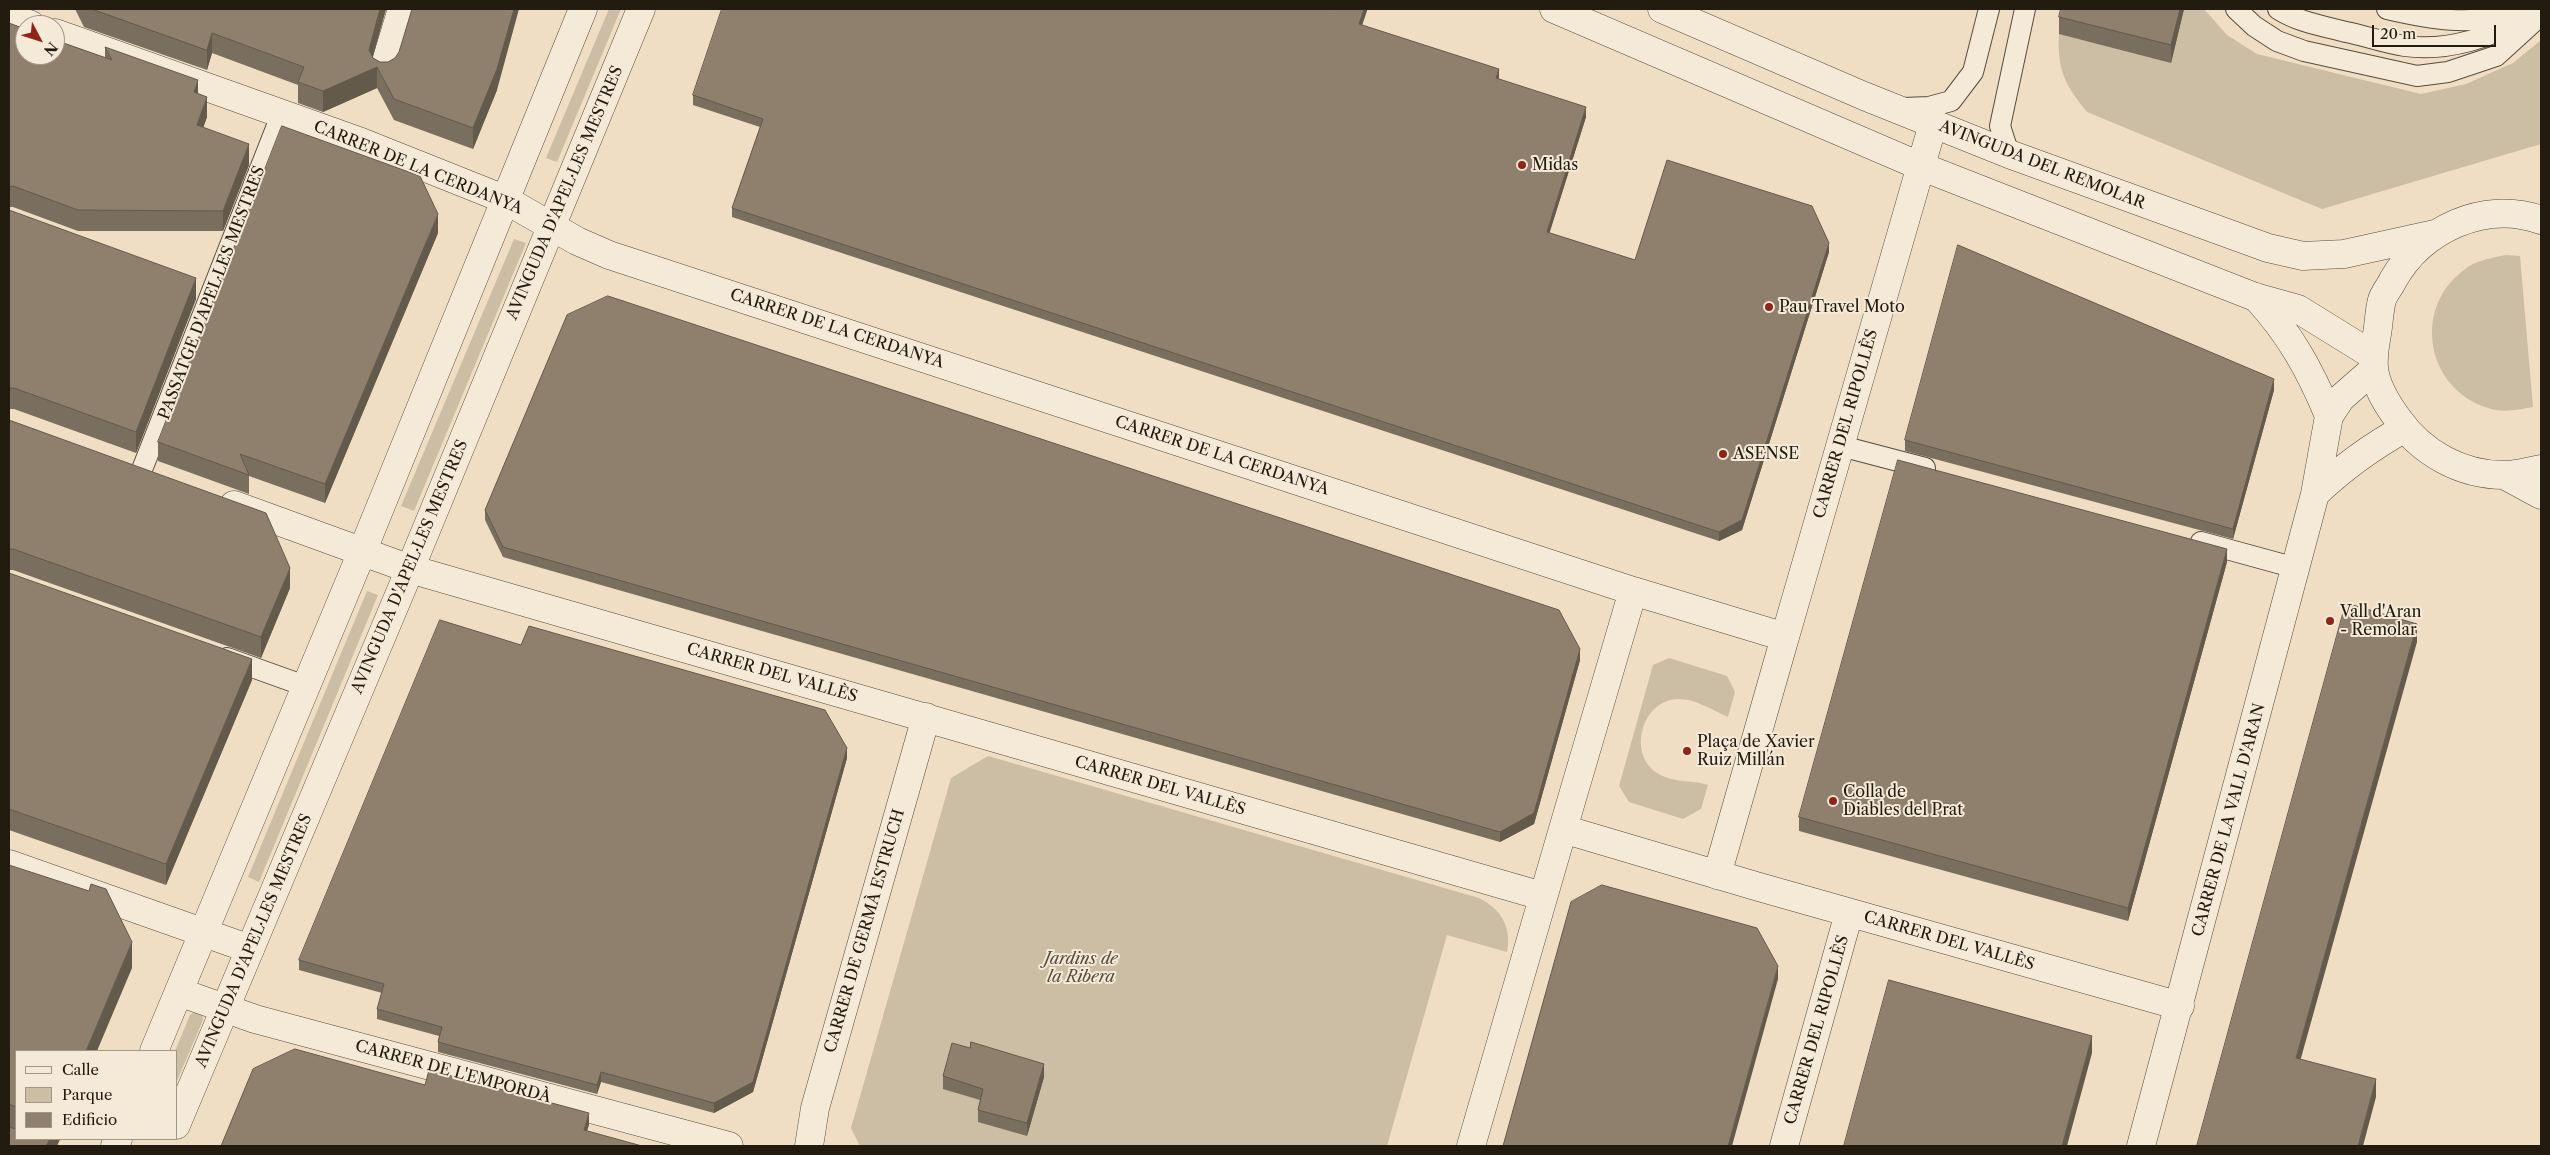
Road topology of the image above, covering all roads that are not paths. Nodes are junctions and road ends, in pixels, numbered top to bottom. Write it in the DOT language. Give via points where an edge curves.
graph roads {
  1 [pos="402,9"];
  2 [pos="583,9"];
  3 [pos="642,9"];
  4 [pos="1554,9"];
  5 [pos="1662,9"];
  6 [pos="1989,9"];
  7 [pos="2025,9"];
  8 [pos="2236,9"];
  9 [pos="2278,9"];
  10 [pos="2387,9"];
  11 [pos="2524,9"];
  12 [pos="2538,9"];
  13 [pos="2541,15"];
  14 [pos="65,37"];
  15 [pos="384,68"];
  16 [pos="1895,108"];
  17 [pos="282,114"];
  18 [pos="1933,124"];
  19 [pos="2009,154"];
  20 [pos="1920,166"];
  21 [pos="504,199"];
  22 [pos="2536,215"];
  23 [pos="551,228"];
  24 [pos="2435,234"];
  25 [pos="2255,297"];
  26 [pos="2374,362"];
  27 [pos="2329,416"];
  28 [pos="2404,428"];
  29 [pos="1841,446"];
  30 [pos="115,463"];
  31 [pos="2541,469"];
  32 [pos="141,472"];
  33 [pos="1939,472"];
  34 [pos="2504,475"];
  35 [pos="168,482"];
  36 [pos="2316,494"];
  37 [pos="2541,495"];
  38 [pos="213,498"];
  39 [pos="2186,538"];
  40 [pos="362,552"];
  41 [pos="2296,568"];
  42 [pos="410,569"];
  43 [pos="1633,591"];
  44 [pos="1784,637"];
  45 [pos="210,652"];
  46 [pos="305,686"];
  47 [pos="926,717"];
  48 [pos="1562,829"];
  49 [pos="9,864"];
  50 [pos="1718,875"];
  51 [pos="1542,896"];
  52 [pos="1850,913"];
  53 [pos="202,933"];
  54 [pos="250,949"];
  55 [pos="179,992"];
  56 [pos="2180,1006"];
  57 [pos="225,1009"];
  58 [pos="154,1050"];
  59 [pos="178,1120"];
  60 [pos="729,1146"];
  61 [pos="808,1146"];
  62 [pos="1471,1146"];
  63 [pos="1784,1146"];
  64 [pos="2141,1146"];
  1 -- 15 [label="street"];
  2 -- 21 [label="street"];
  3 -- 23 [label="street, AVINGUDA D'APEL·LES MESTRES"];
  4 -- 20 [label="street"];
  5 -- 16 [label="street, AVINGUDA DEL REMOLAR"];
  6 -- 16 [label="lane" via="1973,72 1951,102 1929,107"];
  7 -- 19 [label="lane" via="2000,126"];
  8 -- 13 [label="lane" via="2276,41 2304,51 2417,76 2448,72 2496,56"];
  9 -- 12 [label="lane" via="2290,16 2405,46 2435,47 2486,36 2512,26"];
  10 -- 11 [label="lane" via="2456,22 2497,18"];
  14 -- 17 [label="street, CARRER DE LA CERDANYA"];
  16 -- 18 [label="street, AVINGUDA DEL REMOLAR"];
  17 -- 21 [label="street, CARRER DE LA CERDANYA"];
  17 -- 32 [label="lane, PASSATGE D'APEL·LES MESTRES" via="203,289"];
  18 -- 19 [label="street, AVINGUDA DEL REMOLAR"];
  18 -- 20 [label="street, CARRER DEL RIPOLLÈS"];
  19 -- 24 [label="street, AVINGUDA DEL REMOLAR" via="2268,248 2303,256 2344,254"];
  20 -- 25 [label="street"];
  20 -- 29 [label="street, CARRER DEL RIPOLLÈS"];
  21 -- 23 [label="street, CARRER DE LA CERDANYA"];
  21 -- 40 [label="street"];
  22 -- 24 [label="street" via="2494,213 2463,220"];
  23 -- 42 [label="street, AVINGUDA D'APEL·LES MESTRES"];
  23 -- 43 [label="street, CARRER DE LA CERDANYA" via="609,255"];
  24 -- 26 [label="street" via="2403,262 2382,299"];
  25 -- 26 [label="street" via="2298,309"];
  25 -- 27 [label="street" via="2296,348 2312,374"];
  26 -- 27 [label="street, CARRER DE LA VALL D'ARAN"];
  26 -- 28 [label="street" via="2384,400"];
  27 -- 36 [label="street, CARRER DE LA VALL D'ARAN"];
  28 -- 34 [label="street" via="2438,457 2470,470"];
  28 -- 36 [label="street, CARRER DE LA VALL D'ARAN" via="2336,473"];
  29 -- 33 [label="lane"];
  29 -- 44 [label="street, CARRER DEL RIPOLLÈS"];
  30 -- 32 [label="street"];
  31 -- 34 [label="street"];
  32 -- 35 [label="street"];
  34 -- 37 [label="street"];
  36 -- 41 [label="street, CARRER DE LA VALL D'ARAN"];
  38 -- 40 [label="street, CARRER DEL VALLÈS"];
  39 -- 41 [label="lane"];
  40 -- 42 [label="street, CARRER DEL VALLÈS"];
  40 -- 46 [label="street"];
  41 -- 56 [label="street, CARRER DE LA VALL D'ARAN"];
  42 -- 47 [label="street, CARRER DEL VALLÈS"];
  42 -- 54 [label="street, AVINGUDA D'APEL·LES MESTRES"];
  43 -- 44 [label="street"];
  43 -- 48 [label="street"];
  44 -- 50 [label="street"];
  45 -- 46 [label="lane"];
  46 -- 53 [label="street"];
  47 -- 51 [label="street, CARRER DEL VALLÈS"];
  47 -- 61 [label="street, CARRER DE GERMÀ ESTRUCH" via="815,1108"];
  48 -- 50 [label="street"];
  48 -- 51 [label="street"];
  49 -- 53 [label="street"];
  50 -- 52 [label="street, CARRER DEL VALLÈS"];
  51 -- 62 [label="street"];
  52 -- 56 [label="street, CARRER DEL VALLÈS"];
  52 -- 63 [label="street, CARRER DEL RIPOLLÈS"];
  53 -- 54 [label="street"];
  53 -- 55 [label="street"];
  54 -- 57 [label="street, AVINGUDA D'APEL·LES MESTRES"];
  55 -- 57 [label="street, CARRER DE L'EMPORDÀ"];
  55 -- 58 [label="street"];
  56 -- 64 [label="street, CARRER DE LA VALL D'ARAN"];
  57 -- 59 [label="street, AVINGUDA D'APEL·LES MESTRES"];
  57 -- 60 [label="street, CARRER DE L'EMPORDÀ"];
}
